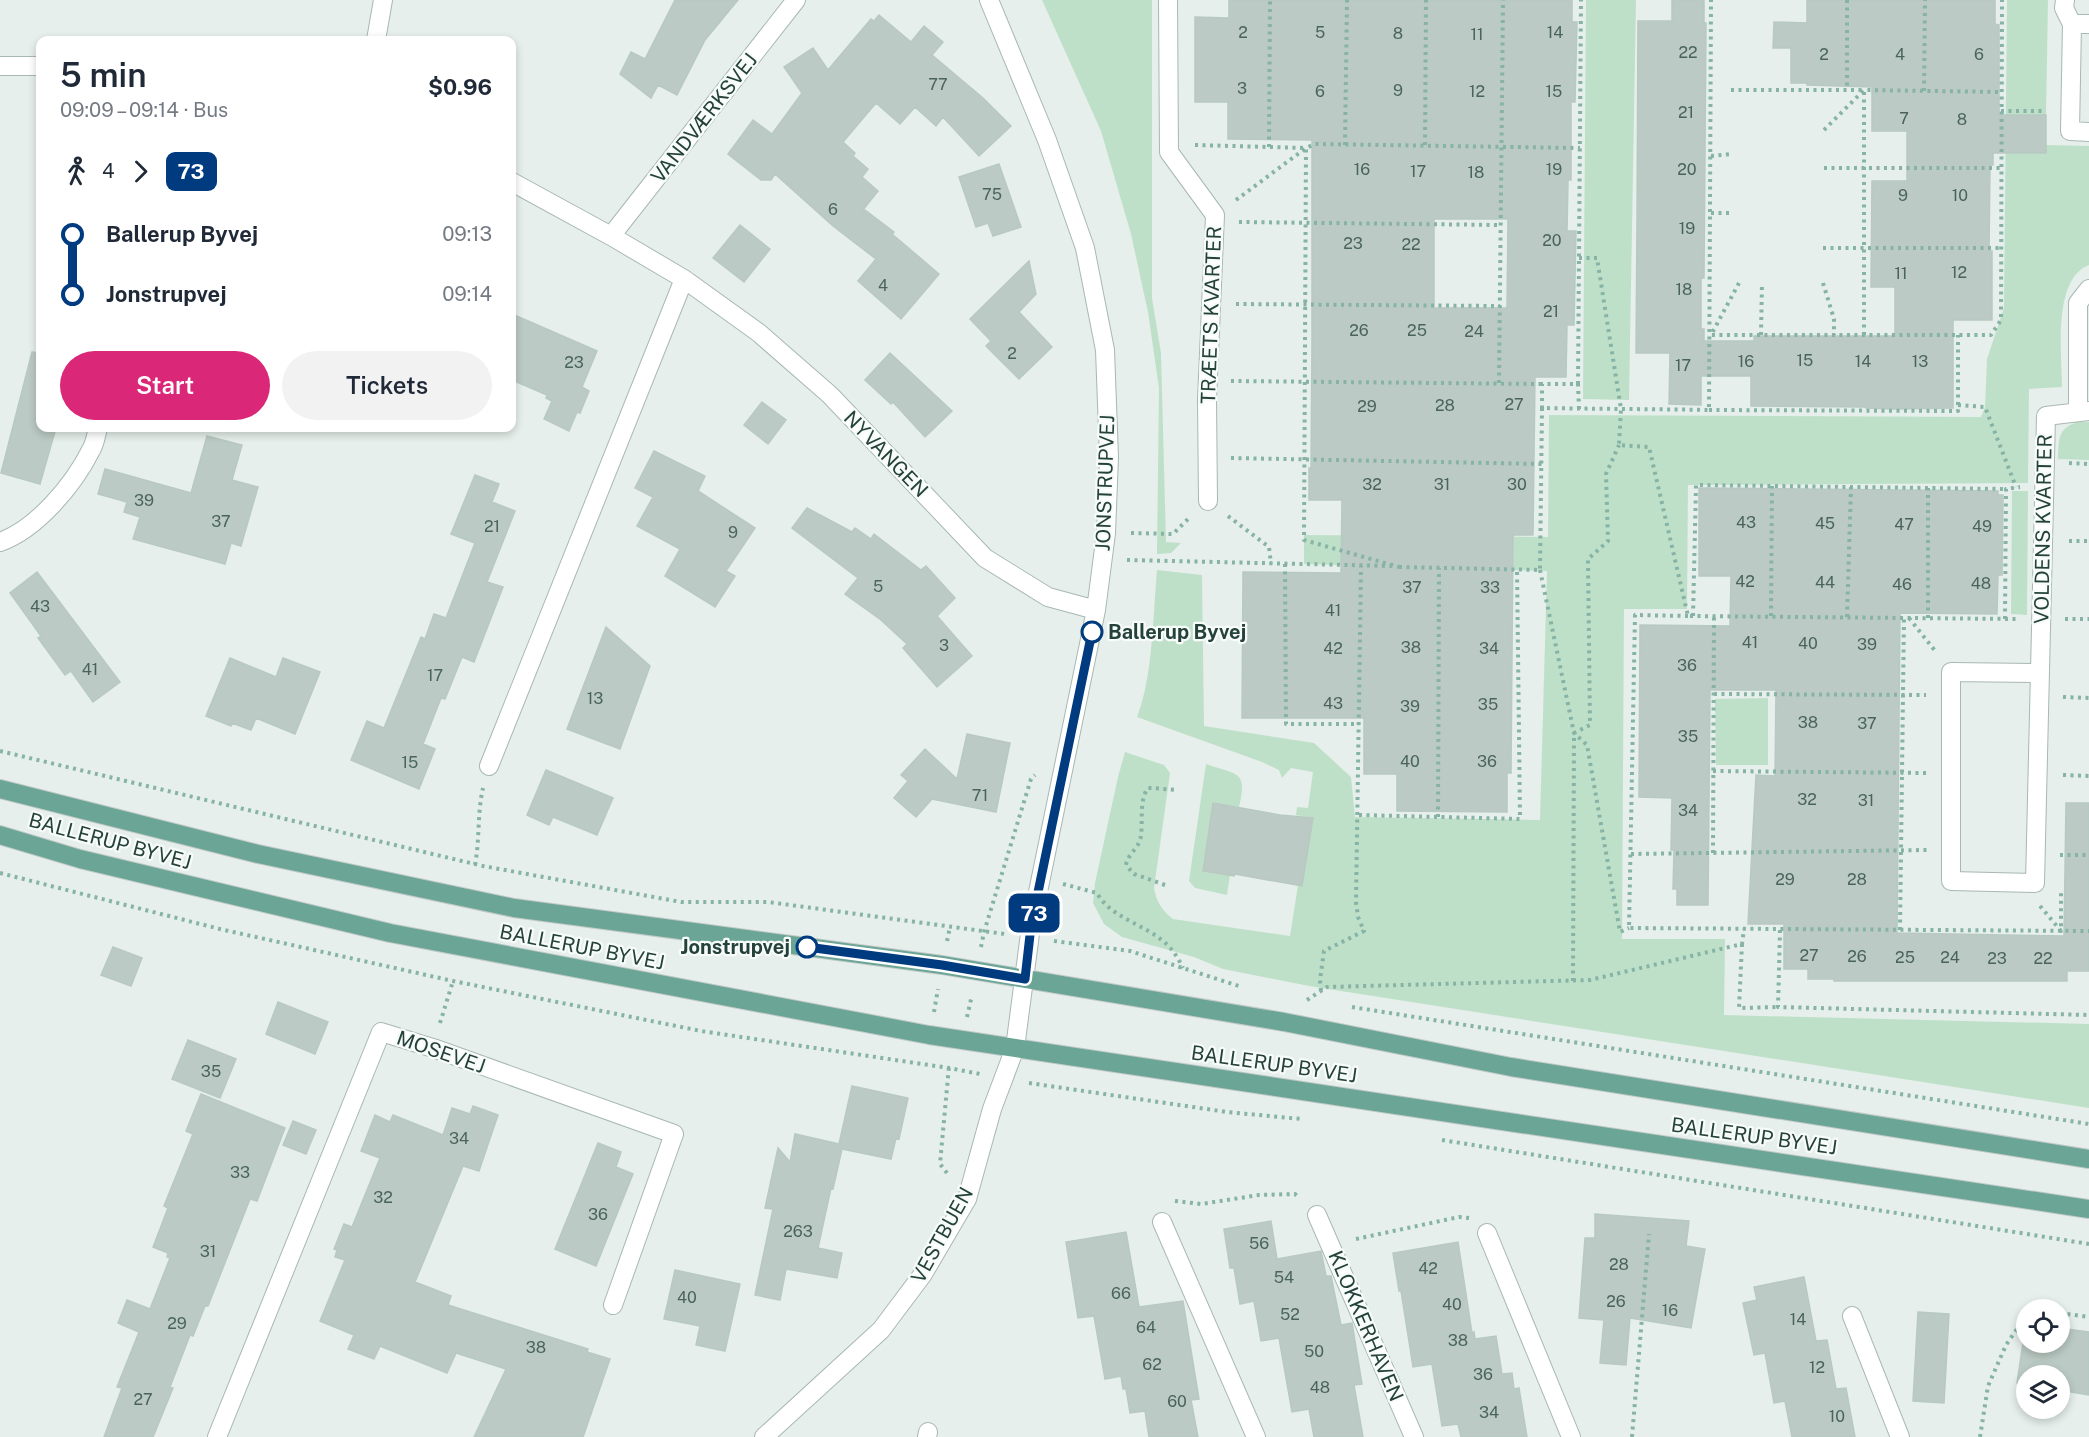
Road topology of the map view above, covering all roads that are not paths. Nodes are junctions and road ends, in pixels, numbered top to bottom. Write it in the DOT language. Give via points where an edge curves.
graph roads {
  1 [pos="383,0"];
  2 [pos="796,0"];
  3 [pos="989,0"];
  4 [pos="1168,0"];
  5 [pos="2065,0"];
  6 [pos="2080,24"];
  7 [pos="377,36"];
  8 [pos="0,66"];
  9 [pos="36,66"];
  10 [pos="2089,132"];
  11 [pos="516,184"];
  12 [pos="611,236"];
  13 [pos="684,279"];
  14 [pos="2089,289"];
  15 [pos="2083,411"];
  16 [pos="97,432"];
  17 [pos="1208,501"];
  18 [pos="0,542"];
  19 [pos="1096,610"];
  20 [pos="2040,673"];
  21 [pos="489,766"];
  22 [pos="0,789"];
  23 [pos="0,835"];
  24 [pos="1025,979"];
  25 [pos="1015,1048"];
  26 [pos="2089,1159"];
  27 [pos="2089,1209"];
  28 [pos="1317,1215"];
  29 [pos="1162,1222"];
  30 [pos="1487,1233"];
  31 [pos="613,1305"];
  32 [pos="1852,1317"];
  33 [pos="217,1437"];
  34 [pos="764,1437"];
  35 [pos="1256,1437"];
  36 [pos="1414,1437"];
  37 [pos="1571,1437"];
  38 [pos="1900,1437"];
  1 -- 7 [label="street"];
  2 -- 12 [label="street, VANDVÆRKSVEJ"];
  3 -- 19 [label="street, JONSTRUPVEJ" via="1047,140 1085,248 1106,350 1109,457 1106,533"];
  4 -- 17 [label="street, TRÆETS KVARTER" via="1169,152 1215,216"];
  5 -- 6 [label="street" via="2064,8"];
  6 -- 10 [label="street" via="2070,131"];
  8 -- 9 [label="street"];
  11 -- 12 [label="street, NYVANGEN"];
  12 -- 13 [label="street, NYVANGEN"];
  13 -- 19 [label="street, NYVANGEN" via="759,333 830,395 985,558 1048,597"];
  13 -- 21 [label="street"];
  14 -- 15 [label="street" via="2078,303"];
  15 -- 20 [label="street, VOLDENS KVARTER" via="2046,416"];
  16 -- 18 [label="street" via="92,449 56,502 15,537"];
  19 -- 24 [label="street, JONSTRUPVEJ" via="1029,938"];
  20 -- 20 [label="street, VOLDENS KVARTER" via="1951,672 1951,881 2035,883"];
  22 -- 24 [label="main road, BALLERUP BYVEJ" via="258,854 514,908"];
  23 -- 25 [label="main road, BALLERUP BYVEJ" via="80,859 390,933"];
  24 -- 25 [label="street, VESTBUEN"];
  24 -- 26 [label="main road, BALLERUP BYVEJ" via="1284,1022 1511,1066"];
  25 -- 27 [label="main road, BALLERUP BYVEJ"];
  25 -- 34 [label="street, VESTBUEN" via="992,1109 967,1199 923,1274 881,1330"];
  28 -- 36 [label="street, KLOKKERHAVEN"];
  29 -- 35 [label="street"];
  30 -- 37 [label="street"];
  31 -- 33 [label="street, MOSEVEJ" via="674,1134 381,1032"];
  32 -- 38 [label="street"];
}
